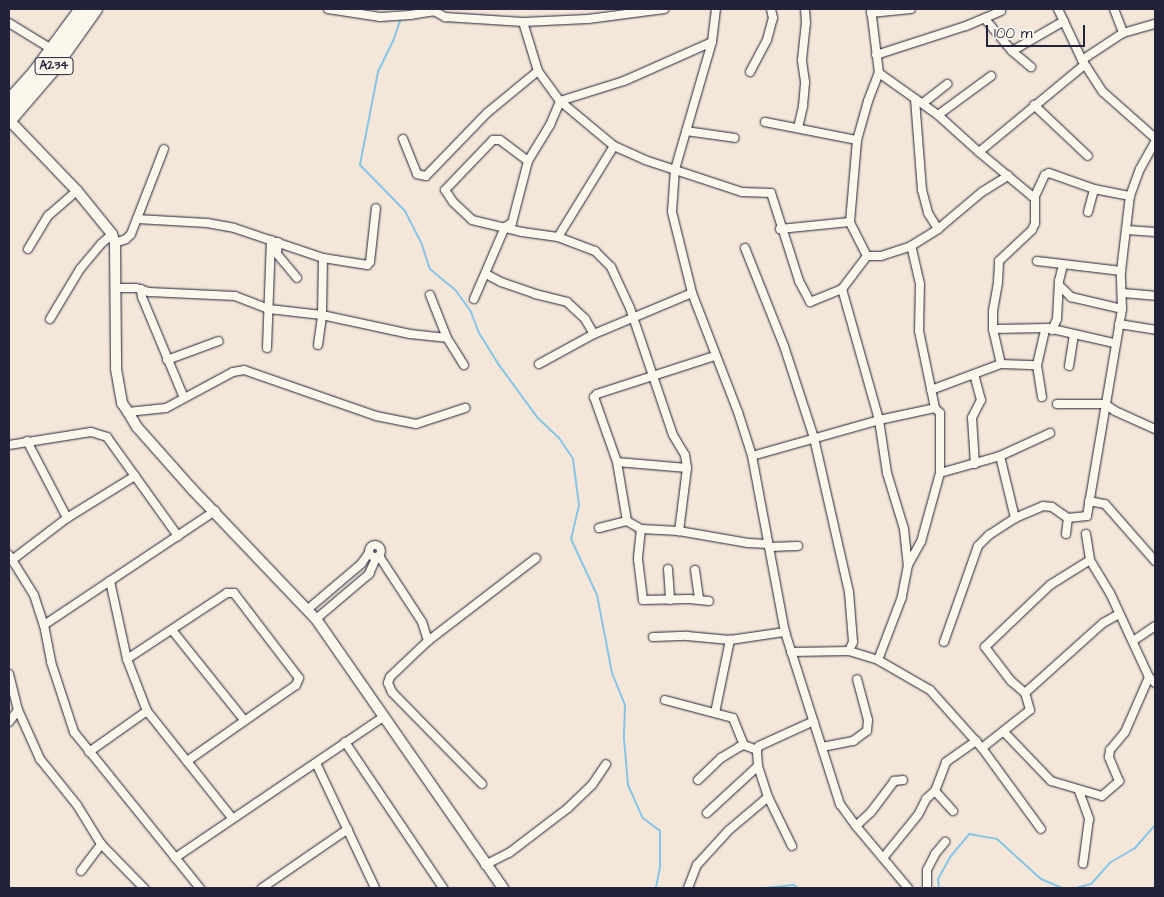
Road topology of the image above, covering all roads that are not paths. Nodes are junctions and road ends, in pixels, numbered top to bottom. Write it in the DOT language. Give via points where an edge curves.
graph roads {
  1 [pos="82,9"];
  2 [pos="95,9"];
  3 [pos="328,9"];
  4 [pos="664,9"];
  5 [pos="716,9"];
  6 [pos="771,9"];
  7 [pos="805,9"];
  8 [pos="911,9"];
  9 [pos="1058,9"];
  10 [pos="1114,9"];
  11 [pos="435,10"];
  12 [pos="871,11"];
  13 [pos="1001,11"];
  14 [pos="985,19"];
  15 [pos="1064,21"];
  16 [pos="523,22"];
  17 [pos="9,23"];
  18 [pos="1155,24"];
  19 [pos="1123,33"];
  20 [pos="712,42"];
  21 [pos="53,50"];
  22 [pos="1012,51"];
  23 [pos="876,55"];
  24 [pos="1083,62"];
  25 [pos="1031,67"];
  26 [pos="538,71"];
  27 [pos="750,72"];
  28 [pos="879,72"];
  29 [pos="991,76"];
  30 [pos="947,84"];
  31 [pos="915,99"];
  32 [pos="10,100"];
  33 [pos="560,101"];
  34 [pos="923,103"];
  35 [pos="1034,105"];
  36 [pos="938,115"];
  37 [pos="9,120"];
  38 [pos="765,122"];
  39 [pos="798,128"];
  40 [pos="686,130"];
  41 [pos="735,138"];
  42 [pos="1155,138"];
  43 [pos="403,140"];
  44 [pos="857,140"];
  45 [pos="1155,142"];
  46 [pos="614,146"];
  47 [pos="164,149"];
  48 [pos="979,152"];
  49 [pos="1088,156"];
  50 [pos="528,161"];
  51 [pos="675,169"];
  52 [pos="1008,176"];
  53 [pos="1094,189"];
  54 [pos="77,191"];
  55 [pos="1035,196"];
  56 [pos="1130,196"];
  57 [pos="376,208"];
  58 [pos="1088,212"];
  59 [pos="137,219"];
  60 [pos="850,222"];
  61 [pos="505,227"];
  62 [pos="780,228"];
  63 [pos="938,229"];
  64 [pos="1127,230"];
  65 [pos="1155,232"];
  66 [pos="558,237"];
  67 [pos="114,238"];
  68 [pos="274,241"];
  69 [pos="911,246"];
  70 [pos="745,248"];
  71 [pos="28,249"];
  72 [pos="868,256"];
  73 [pos="323,258"];
  74 [pos="1037,261"];
  75 [pos="1063,265"];
  76 [pos="1122,271"];
  77 [pos="486,274"];
  78 [pos="297,278"];
  79 [pos="116,288"];
  80 [pos="141,289"];
  81 [pos="842,289"];
  82 [pos="692,293"];
  83 [pos="1123,293"];
  84 [pos="430,294"];
  85 [pos="1062,294"];
  86 [pos="1155,296"];
  87 [pos="474,299"];
  88 [pos="269,309"];
  89 [pos="1122,309"];
  90 [pos="322,314"];
  91 [pos="50,319"];
  92 [pos="632,319"];
  93 [pos="1119,324"];
  94 [pos="993,329"];
  95 [pos="1049,329"];
  96 [pos="1155,330"];
  97 [pos="594,334"];
  98 [pos="1074,335"];
  99 [pos="447,338"];
  100 [pos="219,341"];
  101 [pos="1114,343"];
  102 [pos="318,345"];
  103 [pos="267,348"];
  104 [pos="715,356"];
  105 [pos="167,360"];
  106 [pos="539,364"];
  107 [pos="1001,364"];
  108 [pos="464,365"];
  109 [pos="1037,365"];
  110 [pos="1070,366"];
  111 [pos="974,374"];
  112 [pos="653,376"];
  113 [pos="931,390"];
  114 [pos="1042,397"];
  115 [pos="184,398"];
  116 [pos="1057,404"];
  117 [pos="1105,404"];
  118 [pos="465,408"];
  119 [pos="935,408"];
  120 [pos="128,412"];
  121 [pos="878,420"];
  122 [pos="1155,429"];
  123 [pos="1050,433"];
  124 [pos="814,438"];
  125 [pos="28,441"];
  126 [pos="9,445"];
  127 [pos="752,456"];
  128 [pos="1000,456"];
  129 [pos="617,462"];
  130 [pos="974,464"];
  131 [pos="687,468"];
  132 [pos="940,473"];
  133 [pos="135,476"];
  134 [pos="1089,500"];
  135 [pos="215,511"];
  136 [pos="67,518"];
  137 [pos="1015,518"];
  138 [pos="1068,518"];
  139 [pos="627,522"];
  140 [pos="599,528"];
  141 [pos="641,529"];
  142 [pos="679,531"];
  143 [pos="1066,534"];
  144 [pos="1086,534"];
  145 [pos="178,536"];
  146 [pos="768,546"];
  147 [pos="798,546"];
  148 [pos="10,557"];
  149 [pos="378,557"];
  150 [pos="536,558"];
  151 [pos="1090,560"];
  152 [pos="1155,561"];
  153 [pos="908,565"];
  154 [pos="668,569"];
  155 [pos="695,570"];
  156 [pos="110,581"];
  157 [pos="670,600"];
  158 [pos="699,600"];
  159 [pos="709,601"];
  160 [pos="308,609"];
  161 [pos="1119,614"];
  162 [pos="316,619"];
  163 [pos="44,624"];
  164 [pos="1155,626"];
  165 [pos="172,630"];
  166 [pos="784,632"];
  167 [pos="652,637"];
  168 [pos="730,640"];
  169 [pos="428,641"];
  170 [pos="1133,641"];
  171 [pos="944,642"];
  172 [pos="849,651"];
  173 [pos="791,652"];
  174 [pos="127,659"];
  175 [pos="878,660"];
  176 [pos="9,674"];
  177 [pos="1149,677"];
  178 [pos="857,679"];
  179 [pos="1155,683"];
  180 [pos="1025,693"];
  181 [pos="664,700"];
  182 [pos="18,710"];
  183 [pos="147,711"];
  184 [pos="715,713"];
  185 [pos="383,717"];
  186 [pos="244,720"];
  187 [pos="814,721"];
  188 [pos="9,722"];
  189 [pos="1004,732"];
  190 [pos="976,741"];
  191 [pos="345,742"];
  192 [pos="744,745"];
  193 [pos="822,747"];
  194 [pos="982,748"];
  195 [pos="757,750"];
  196 [pos="89,752"];
  197 [pos="187,761"];
  198 [pos="316,763"];
  199 [pos="606,764"];
  200 [pos="758,766"];
  201 [pos="698,780"];
  202 [pos="903,780"];
  203 [pos="482,784"];
  204 [pos="935,791"];
  205 [pos="1079,791"];
  206 [pos="768,797"];
  207 [pos="953,811"];
  208 [pos="707,813"];
  209 [pos="232,818"];
  210 [pos="856,826"];
  211 [pos="348,829"];
  212 [pos="1041,829"];
  213 [pos="945,842"];
  214 [pos="102,844"];
  215 [pos="792,846"];
  216 [pos="175,858"];
  217 [pos="883,858"];
  218 [pos="1083,864"];
  219 [pos="485,865"];
  220 [pos="81,871"];
  221 [pos="144,888"];
  222 [pos="200,888"];
  223 [pos="262,888"];
  224 [pos="376,888"];
  225 [pos="443,888"];
  226 [pos="503,888"];
  227 [pos="688,888"];
  228 [pos="908,888"];
  229 [pos="927,888"];
  1 -- 21 [label="highway, A234"];
  2 -- 37 [label="highway, A234" via="51,70"];
  3 -- 11 [label="street" via="358,15 395,16"];
  4 -- 16 [label="street" via="588,19"];
  5 -- 20 [label="street"];
  6 -- 27 [label="street" via="773,18 767,40"];
  7 -- 39 [label="street" via="802,60 805,82"];
  8 -- 12 [label="street"];
  9 -- 15 [label="street"];
  10 -- 19 [label="street"];
  11 -- 16 [label="street" via="445,17"];
  12 -- 23 [label="street"];
  13 -- 14 [label="street"];
  14 -- 22 [label="street"];
  14 -- 23 [label="street"];
  15 -- 22 [label="street"];
  15 -- 24 [label="street"];
  16 -- 26 [label="street"];
  17 -- 21 [label="street"];
  18 -- 19 [label="street"];
  19 -- 24 [label="street"];
  20 -- 33 [label="street" via="624,81"];
  20 -- 40 [label="street"];
  21 -- 32 [label="highway, A234"];
  22 -- 25 [label="street"];
  23 -- 28 [label="street"];
  24 -- 35 [label="street"];
  24 -- 42 [label="street" via="1102,92"];
  26 -- 33 [label="street"];
  26 -- 43 [label="street" via="487,113 426,176 417,174"];
  28 -- 31 [label="street"];
  28 -- 44 [label="street"];
  29 -- 36 [label="street"];
  30 -- 34 [label="street"];
  31 -- 34 [label="street"];
  31 -- 63 [label="street" via="922,190 928,213"];
  33 -- 46 [label="street"];
  33 -- 50 [label="street"];
  34 -- 36 [label="street"];
  35 -- 48 [label="street"];
  35 -- 49 [label="street"];
  36 -- 48 [label="street"];
  37 -- 54 [label="street"];
  38 -- 39 [label="street"];
  39 -- 44 [label="street"];
  40 -- 41 [label="street"];
  40 -- 51 [label="street"];
  44 -- 60 [label="street"];
  45 -- 56 [label="street"];
  46 -- 51 [label="street" via="644,160"];
  46 -- 66 [label="street"];
  47 -- 59 [label="street"];
  48 -- 52 [label="street"];
  50 -- 61 [label="street" via="512,223"];
  50 -- 61 [label="street" via="500,140 493,140 445,187 454,202 472,220"];
  51 -- 62 [label="street" via="742,192 770,192"];
  51 -- 82 [label="street" via="672,212"];
  52 -- 55 [label="street"];
  52 -- 63 [label="street" via="982,192"];
  53 -- 55 [label="street" via="1047,173"];
  53 -- 56 [label="street"];
  53 -- 58 [label="street"];
  54 -- 67 [label="street"];
  54 -- 71 [label="street" via="48,216"];
  55 -- 94 [label="street" via="1032,230 998,261"];
  56 -- 64 [label="street"];
  57 -- 73 [label="street" via="367,266"];
  59 -- 67 [label="street" via="126,239"];
  59 -- 68 [label="street" via="207,223"];
  60 -- 62 [label="street"];
  60 -- 72 [label="street"];
  61 -- 66 [label="street"];
  61 -- 77 [label="street"];
  62 -- 81 [label="street" via="810,302"];
  63 -- 69 [label="street"];
  64 -- 65 [label="street"];
  64 -- 76 [label="street"];
  66 -- 92 [label="street" via="595,252 611,267"];
  67 -- 79 [label="street"];
  67 -- 91 [label="street" via="100,244 80,269"];
  68 -- 73 [label="street"];
  68 -- 78 [label="street" via="277,254"];
  68 -- 88 [label="street"];
  69 -- 72 [label="street" via="881,256"];
  69 -- 113 [label="street" via="920,284 919,330"];
  70 -- 124 [label="street" via="784,346"];
  72 -- 81 [label="street"];
  73 -- 90 [label="street"];
  74 -- 75 [label="street"];
  75 -- 76 [label="street"];
  75 -- 85 [label="street"];
  76 -- 83 [label="street"];
  77 -- 87 [label="street"];
  77 -- 97 [label="street" via="527,291 567,302 585,319"];
  79 -- 80 [label="street"];
  79 -- 120 [label="street" via="116,369 122,403"];
  80 -- 88 [label="street" via="235,296"];
  80 -- 105 [label="street"];
  81 -- 121 [label="street"];
  82 -- 92 [label="street"];
  82 -- 104 [label="street"];
  83 -- 86 [label="street"];
  83 -- 89 [label="street"];
  84 -- 99 [label="street"];
  85 -- 89 [label="street"];
  85 -- 95 [label="street" via="1057,319"];
  88 -- 90 [label="street"];
  88 -- 103 [label="street"];
  89 -- 93 [label="street"];
  90 -- 99 [label="street" via="410,334"];
  90 -- 102 [label="street"];
  92 -- 97 [label="street"];
  92 -- 112 [label="street"];
  93 -- 96 [label="street"];
  93 -- 101 [label="street"];
  94 -- 95 [label="street"];
  94 -- 107 [label="street"];
  95 -- 98 [label="street"];
  95 -- 109 [label="street"];
  97 -- 106 [label="street"];
  98 -- 101 [label="street"];
  98 -- 110 [label="street"];
  99 -- 108 [label="street"];
  100 -- 105 [label="street"];
  101 -- 117 [label="street"];
  104 -- 112 [label="street"];
  104 -- 127 [label="street"];
  105 -- 115 [label="street"];
  107 -- 109 [label="street"];
  107 -- 111 [label="street"];
  109 -- 114 [label="street"];
  111 -- 113 [label="street"];
  111 -- 130 [label="street" via="980,400 972,418"];
  112 -- 129 [label="street" via="594,397"];
  112 -- 131 [label="street" via="673,435 685,455"];
  113 -- 119 [label="street"];
  115 -- 118 [label="street" via="233,372 244,370 376,416 416,424"];
  115 -- 120 [label="street" via="166,408"];
  116 -- 117 [label="street"];
  117 -- 122 [label="street" via="1115,412"];
  117 -- 134 [label="street"];
  119 -- 121 [label="street"];
  119 -- 132 [label="street" via="940,412"];
  120 -- 135 [label="street" via="137,427"];
  121 -- 124 [label="street"];
  121 -- 153 [label="street" via="904,530"];
  123 -- 128 [label="street"];
  124 -- 127 [label="street"];
  124 -- 172 [label="street" via="849,592 853,642"];
  125 -- 126 [label="street"];
  125 -- 133 [label="street" via="91,432 99,434 107,437"];
  125 -- 136 [label="street"];
  127 -- 146 [label="street"];
  128 -- 130 [label="street"];
  128 -- 137 [label="street"];
  129 -- 131 [label="street"];
  129 -- 139 [label="street"];
  130 -- 132 [label="street"];
  131 -- 142 [label="street"];
  132 -- 153 [label="street" via="921,542"];
  133 -- 136 [label="street"];
  133 -- 145 [label="street"];
  134 -- 138 [label="street" via="1086,518"];
  134 -- 152 [label="street" via="1105,504"];
  135 -- 145 [label="street"];
  135 -- 160 [label="street"];
  136 -- 148 [label="street"];
  137 -- 138 [label="street" via="1047,505"];
  137 -- 171 [label="street" via="978,546"];
  138 -- 143 [label="street"];
  139 -- 140 [label="street"];
  139 -- 141 [label="street"];
  141 -- 142 [label="street"];
  141 -- 157 [label="street" via="638,560 643,600"];
  142 -- 146 [label="street"];
  144 -- 151 [label="street"];
  145 -- 156 [label="street"];
  146 -- 147 [label="street"];
  146 -- 166 [label="street"];
  148 -- 163 [label="street" via="34,595"];
  149 -- 160 [label="street" via="381,550 376,545 370,547 361,564"];
  149 -- 162 [label="street" via="369,574"];
  149 -- 169 [label="street" via="422,622"];
  150 -- 169 [label="street"];
  151 -- 161 [label="street"];
  151 -- 180 [label="street" via="1050,586 985,647 1011,681"];
  153 -- 175 [label="street" via="902,597"];
  154 -- 157 [label="street"];
  155 -- 158 [label="street"];
  156 -- 163 [label="street"];
  156 -- 174 [label="street"];
  157 -- 158 [label="street"];
  158 -- 159 [label="street"];
  160 -- 162 [label="street"];
  161 -- 170 [label="street"];
  161 -- 180 [label="street" via="1103,623"];
  162 -- 185 [label="street"];
  163 -- 196 [label="street" via="51,662 74,732"];
  164 -- 170 [label="street"];
  165 -- 174 [label="street"];
  165 -- 186 [label="street"];
  165 -- 186 [label="street" via="227,592 234,593 299,678 296,686"];
  166 -- 168 [label="street"];
  166 -- 173 [label="street"];
  167 -- 168 [label="street"];
  168 -- 184 [label="street"];
  169 -- 203 [label="street" via="390,677 388,683 392,692"];
  170 -- 177 [label="street"];
  172 -- 173 [label="street"];
  172 -- 175 [label="street"];
  173 -- 187 [label="street"];
  174 -- 183 [label="street"];
  175 -- 190 [label="street" via="930,690"];
  176 -- 182 [label="street"];
  177 -- 179 [label="street"];
  177 -- 205 [label="street" via="1125,732 1110,750 1109,757 1119,781 1102,796"];
  178 -- 193 [label="street" via="868,720 867,731 854,741"];
  180 -- 189 [label="street" via="1030,706 1028,713"];
  181 -- 184 [label="street"];
  182 -- 188 [label="street"];
  182 -- 214 [label="street" via="40,758"];
  183 -- 196 [label="street"];
  183 -- 197 [label="street"];
  184 -- 192 [label="street" via="733,718"];
  185 -- 191 [label="street"];
  185 -- 219 [label="street"];
  186 -- 197 [label="street"];
  187 -- 193 [label="street"];
  187 -- 195 [label="street" via="759,746"];
  189 -- 194 [label="street"];
  189 -- 205 [label="street" via="1051,781"];
  190 -- 194 [label="street"];
  190 -- 204 [label="street" via="946,762"];
  191 -- 198 [label="street"];
  191 -- 225 [label="street"];
  192 -- 195 [label="street"];
  192 -- 201 [label="street" via="721,758"];
  193 -- 210 [label="street" via="840,804"];
  194 -- 212 [label="street"];
  195 -- 200 [label="street"];
  196 -- 216 [label="street"];
  197 -- 209 [label="street"];
  198 -- 209 [label="street"];
  198 -- 211 [label="street"];
  199 -- 219 [label="street" via="592,785 568,808 509,853"];
  200 -- 206 [label="street"];
  200 -- 208 [label="street"];
  202 -- 210 [label="street" via="894,781"];
  204 -- 207 [label="street"];
  204 -- 217 [label="street"];
  205 -- 218 [label="street" via="1089,819"];
  206 -- 215 [label="street"];
  206 -- 227 [label="street" via="729,830 697,866"];
  209 -- 216 [label="street"];
  210 -- 217 [label="street"];
  211 -- 223 [label="street"];
  211 -- 224 [label="street"];
  213 -- 229 [label="street" via="927,870"];
  214 -- 220 [label="street"];
  214 -- 221 [label="street"];
  216 -- 222 [label="street"];
  217 -- 228 [label="street"];
  219 -- 226 [label="street"];
}
